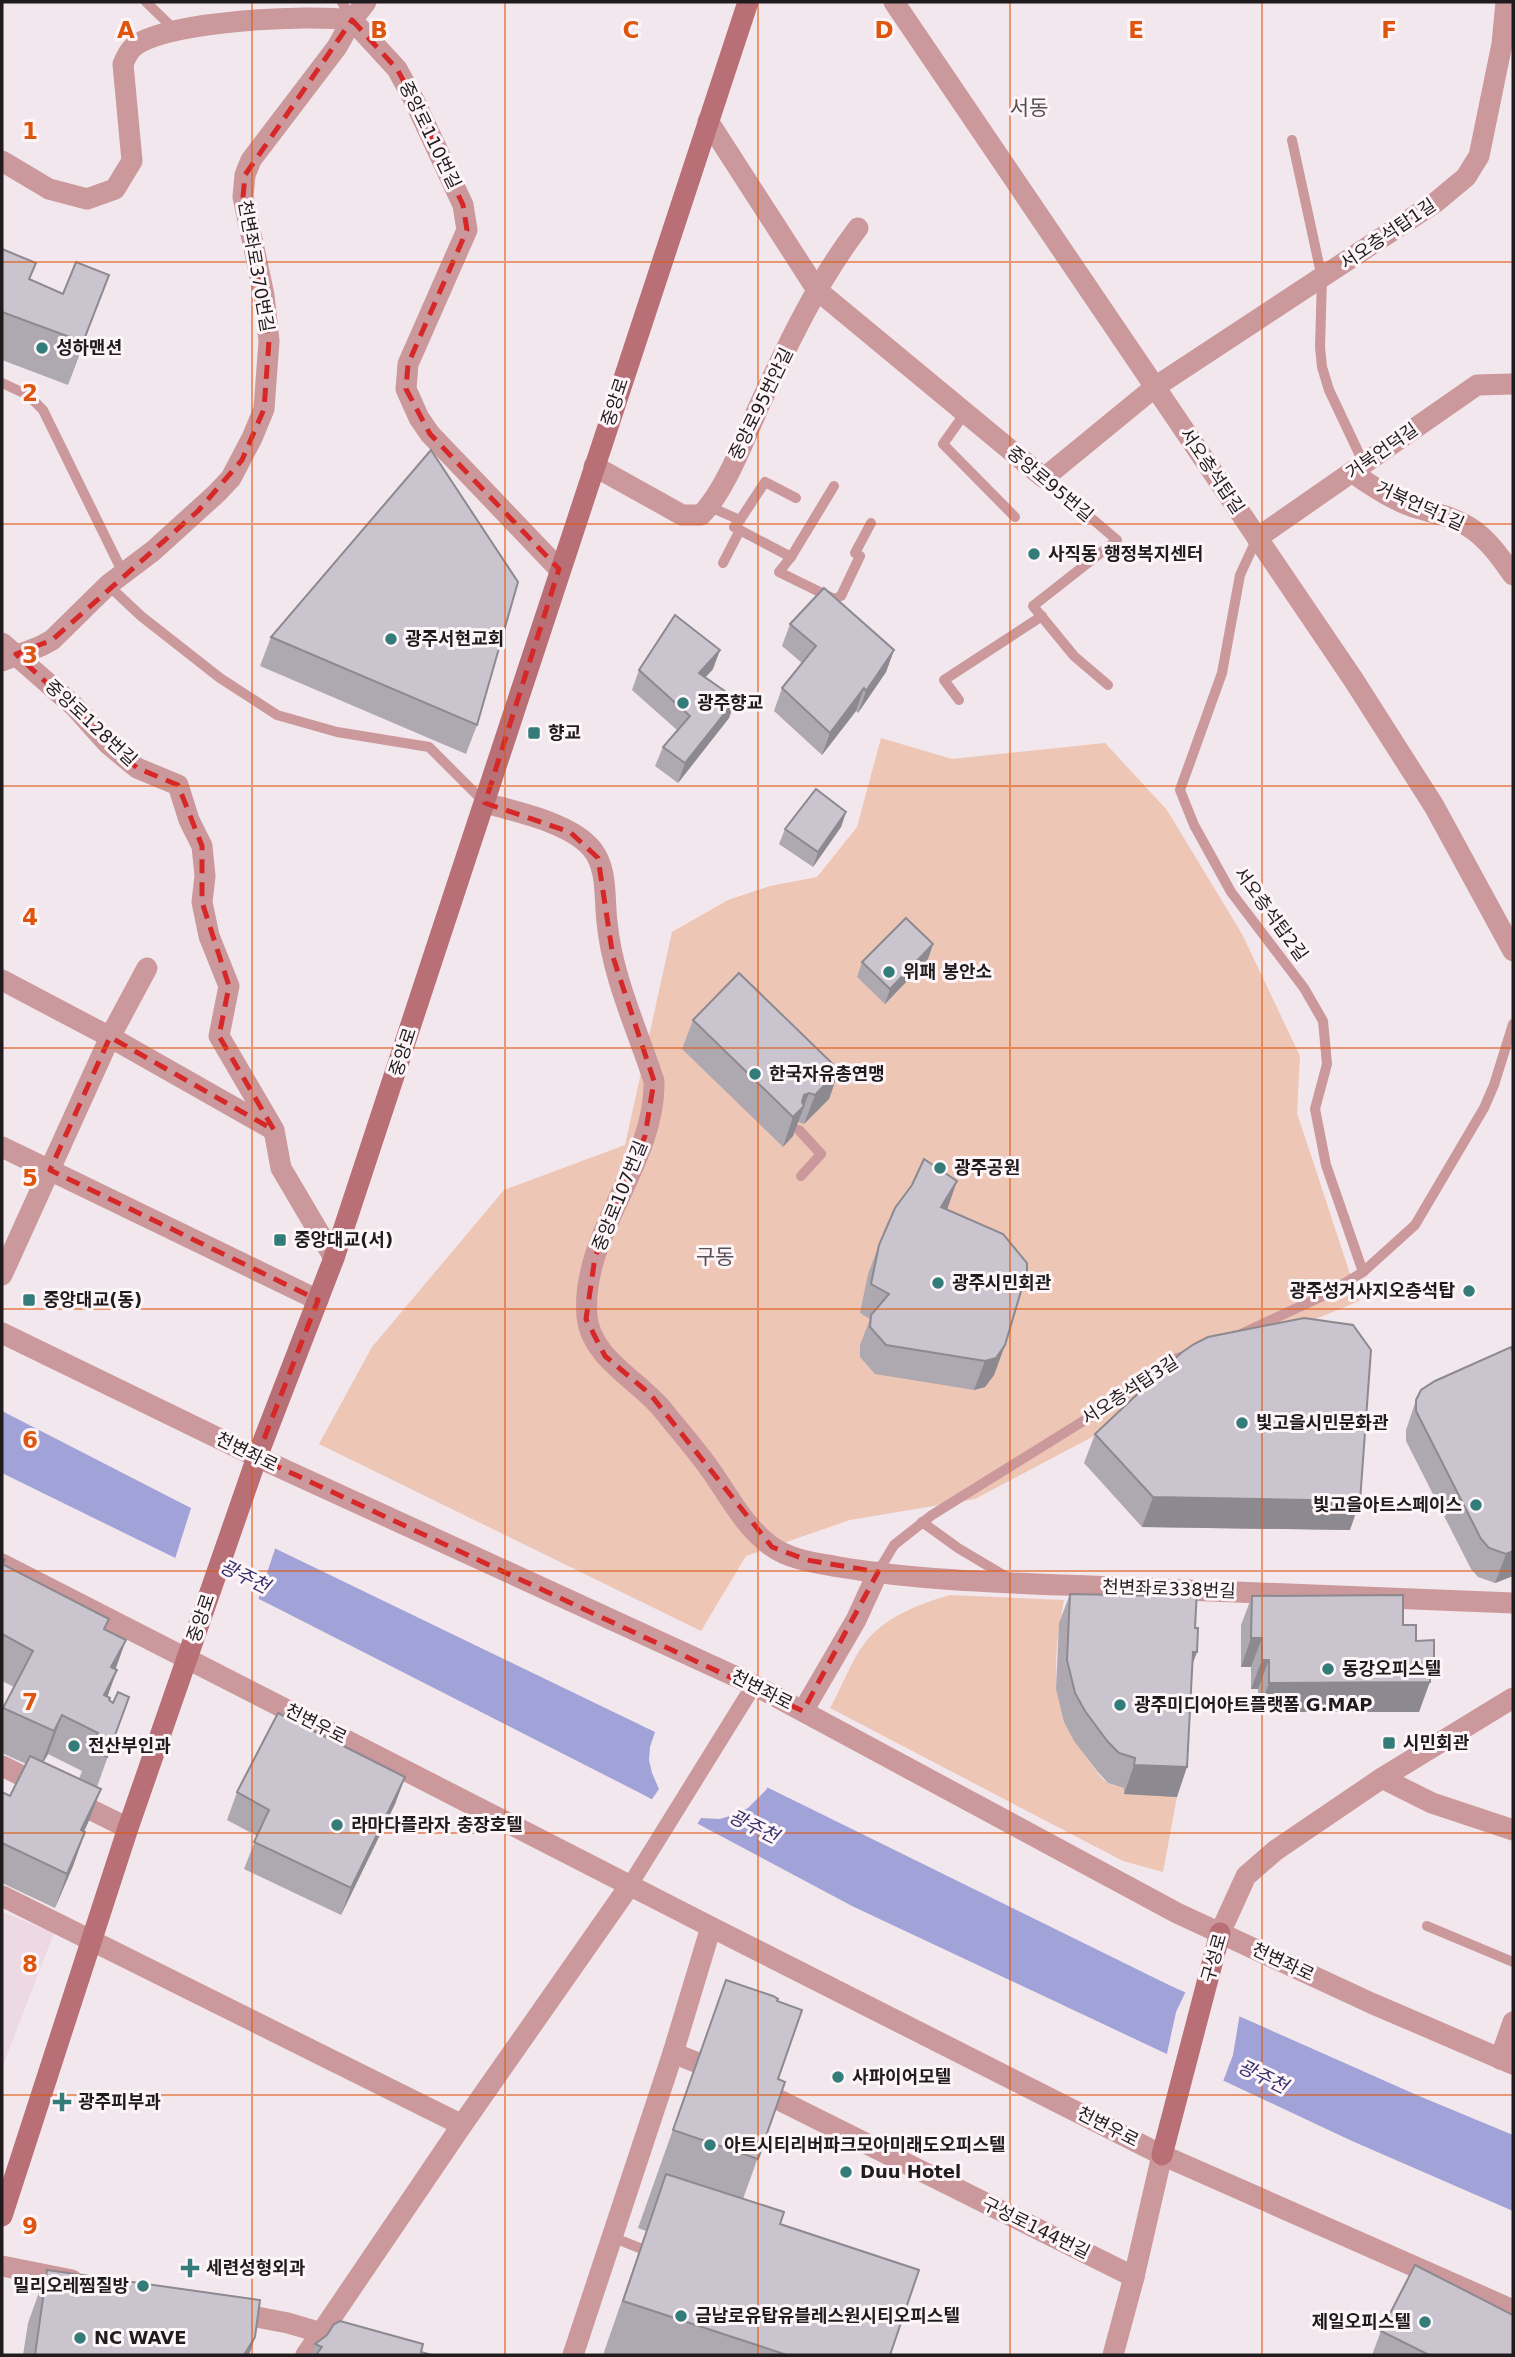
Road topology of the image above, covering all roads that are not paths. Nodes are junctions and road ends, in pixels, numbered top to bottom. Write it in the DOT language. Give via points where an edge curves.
graph roads {
  1 [pos="146,2"];
  2 [pos="366,2"];
  3 [pos="748,2"];
  4 [pos="894,2"];
  5 [pos="1506,2"];
  6 [pos="347,11"];
  7 [pos="176,31"];
  8 [pos="1508,47"];
  9 [pos="708,121"];
  10 [pos="1292,140"];
  11 [pos="2,161"];
  12 [pos="858,228"];
  13 [pos="1322,278"];
  14 [pos="817,290"];
  15 [pos="2,383"];
  16 [pos="1513,384"];
  17 [pos="1155,387"];
  18 [pos="965,413"];
  19 [pos="594,466"];
  20 [pos="1358,468"];
  21 [pos="1044,478"];
  22 [pos="834,486"];
  23 [pos="796,498"];
  24 [pos="706,511"];
  25 [pos="1015,517"];
  26 [pos="870,523"];
  27 [pos="740,525"];
  28 [pos="1257,538"];
  29 [pos="791,557"];
  30 [pos="723,563"];
  31 [pos="559,569"];
  32 [pos="1513,575"];
  33 [pos="116,579"];
  34 [pos="1042,616"];
  35 [pos="7,652"];
  36 [pos="1108,685"];
  37 [pos="959,699"];
  38 [pos="485,803"];
  39 [pos="1513,951"];
  40 [pos="146,968"];
  41 [pos="2,980"];
  42 [pos="1513,1024"];
  43 [pos="110,1037"];
  44 [pos="274,1130"];
  45 [pos="799,1130"];
  46 [pos="2,1147"];
  47 [pos="50,1170"];
  48 [pos="801,1176"];
  49 [pos="334,1258"];
  50 [pos="1363,1272"];
  51 [pos="2,1275"];
  52 [pos="318,1300"];
  53 [pos="2,1333"];
  54 [pos="1226,1340"];
  55 [pos="1193,1352"];
  56 [pos="257,1457"];
  57 [pos="922,1522"];
  58 [pos="2,1564"];
  59 [pos="825,1564"];
  60 [pos="878,1572"];
  61 [pos="1015,1583"];
  62 [pos="1513,1603"];
  63 [pos="188,1658"];
  64 [pos="754,1685"];
  65 [pos="1513,1698"];
  66 [pos="803,1711"];
  67 [pos="2,1766"];
  68 [pos="1382,1778"];
  69 [pos="128,1828"];
  70 [pos="1513,1830"];
  71 [pos="630,1885"];
  72 [pos="2,1896"];
  73 [pos="1427,1926"];
  74 [pos="711,1927"];
  75 [pos="1220,1933"];
  76 [pos="92,1940"];
  77 [pos="1513,1962"];
  78 [pos="1513,2022"];
  79 [pos="673,2053"];
  80 [pos="1507,2062"];
  81 [pos="462,2125"];
  82 [pos="1162,2155"];
  83 [pos="2,2216"];
  84 [pos="612,2236"];
  85 [pos="659,2256"];
  86 [pos="2,2266"];
  87 [pos="1134,2277"];
  88 [pos="91,2284"];
  89 [pos="209,2307"];
  90 [pos="1513,2310"];
  91 [pos="321,2332"];
  92 [pos="345,2340"];
  93 [pos="306,2355"];
  94 [pos="573,2355"];
  95 [pos="1113,2355"];
  1 -- 7 [label="lane"];
  2 -- 6 [label="street, 천변좌로370번길"];
  3 -- 9 [label="main road, 중앙로"];
  4 -- 17 [label="street, 서오층석탑길"];
  5 -- 8 [label="street, 서오층석탑1길"];
  6 -- 7 [label="street"];
  6 -- 31 [label="street, 중앙로110번길" via="397,69 414,100 463,205 467,230 408,364 407,389 430,434"];
  6 -- 33 [label="street, 천변좌로370번길" via="337,47 251,160 245,175 243,197 269,341 264,409 231,478"];
  7 -- 11 [label="street" via="139,43 123,64 132,161 115,189 88,199 49,189"];
  8 -- 13 [label="street, 서오층석탑1길" via="1479,156 1466,177"];
  9 -- 14 [label="street, 중앙로95번길"];
  9 -- 19 [label="main road, 중앙로"];
  10 -- 13 [label="lane"];
  12 -- 14 [label="street"];
  13 -- 17 [label="street, 서오층석탑1길"];
  13 -- 20 [label="lane" via="1322,367"];
  14 -- 18 [label="street, 중앙로95번길"];
  14 -- 24 [label="street, 중앙로95번안길"];
  15 -- 33 [label="lane" via="28,395 43,410"];
  16 -- 20 [label="street, 거북언덕길" via="1477,384"];
  17 -- 21 [label="street, 서오층석탑1길"];
  17 -- 28 [label="street, 서오층석탑길"];
  18 -- 21 [label="street, 중앙로95번길"];
  18 -- 25 [label="lane" via="943,444"];
  19 -- 24 [label="street" via="682,514"];
  19 -- 31 [label="main road, 중앙로"];
  20 -- 28 [label="street, 거북언덕길"];
  20 -- 32 [label="street, 거북언덕1길" via="1383,493 1471,528"];
  21 -- 34 [label="lane, 중앙로95번길" via="1117,540 1033,606"];
  22 -- 29 [label="lane"];
  23 -- 27 [label="lane" via="765,482"];
  24 -- 27 [label="lane"];
  26 -- 29 [label="lane" via="841,596 834,599 779,572"];
  27 -- 29 [label="lane"];
  27 -- 30 [label="lane"];
  28 -- 39 [label="street, 서오층석탑길" via="1434,806"];
  28 -- 50 [label="lane, 서오층석탑2길" via="1240,575 1222,673 1180,790 1231,892 1304,988 1323,1021 1327,1064 1314,1108 1326,1165"];
  31 -- 38 [label="main road, 중앙로"];
  33 -- 35 [label="street, 천변좌로370번길" via="52,640"];
  33 -- 38 [label="lane" via="141,615 220,678 277,715 337,732 429,747"];
  34 -- 36 [label="lane" via="1074,656"];
  34 -- 37 [label="lane" via="944,680"];
  35 -- 44 [label="street, 중앙로128번길" via="74,706 137,768 178,785 202,846 202,902 209,936 229,986 219,1036"];
  38 -- 49 [label="main road, 중앙로"];
  38 -- 59 [label="street, 중앙로107번길" via="570,832 598,858 613,957 654,1081 645,1136 595,1256 586,1319 605,1356 650,1394 755,1531 772,1547"];
  40 -- 43 [label="street"];
  41 -- 43 [label="street"];
  42 -- 50 [label="lane" via="1494,1085 1469,1138 1415,1224"];
  43 -- 44 [label="street"];
  43 -- 47 [label="street"];
  44 -- 49 [label="street, 중앙로128번길" via="281,1168"];
  45 -- 48 [label="lane" via="821,1154"];
  46 -- 47 [label="street"];
  47 -- 51 [label="street"];
  47 -- 52 [label="street"];
  49 -- 52 [label="main road, 중앙로"];
  50 -- 54 [label="lane" via="1325,1295"];
  52 -- 56 [label="main road, 중앙로"];
  53 -- 56 [label="street, 천변좌로"];
  55 -- 57 [label="lane, 서오층석탑3길" via="1171,1360 1122,1397"];
  56 -- 63 [label="main road, 중앙로"];
  56 -- 64 [label="street, 천변좌로"];
  57 -- 60 [label="lane, 서오층석탑3길" via="894,1545"];
  57 -- 61 [label="lane"];
  58 -- 63 [label="street, 천변우로"];
  59 -- 60 [label="street, 천변좌로338번길"];
  60 -- 61 [label="street, 천변좌로338번길"];
  60 -- 66 [label="street, 서오층석탑3길"];
  61 -- 62 [label="street, 천변좌로338번길"];
  63 -- 69 [label="main road, 중앙로"];
  63 -- 71 [label="street, 천변우로"];
  64 -- 66 [label="street, 천변좌로"];
  64 -- 71 [label="street"];
  65 -- 68 [label="street, 구성로"];
  66 -- 75 [label="street, 천변좌로"];
  67 -- 69 [label="street"];
  68 -- 70 [label="street" via="1432,1802"];
  68 -- 75 [label="street, 구성로" via="1276,1850 1246,1876"];
  69 -- 76 [label="main road, 중앙로"];
  71 -- 74 [label="street, 천변우로"];
  71 -- 81 [label="street"];
  72 -- 76 [label="street"];
  73 -- 77 [label="lane"];
  74 -- 79 [label="street"];
  74 -- 82 [label="street, 천변우로"];
  75 -- 80 [label="street, 천변좌로"];
  75 -- 82 [label="main road, 구성로"];
  76 -- 81 [label="street"];
  76 -- 83 [label="main road, 중앙로"];
  78 -- 80 [label="street"];
  79 -- 84 [label="street"];
  79 -- 87 [label="street, 구성로144번길" via="743,2082"];
  81 -- 91 [label="street"];
  82 -- 87 [label="street, 구성로"];
  82 -- 90 [label="street, 천변우로"];
  84 -- 85 [label="lane"];
  84 -- 94 [label="street"];
  86 -- 88 [label="street"];
  87 -- 95 [label="street, 구성로"];
  89 -- 91 [label="street"];
  91 -- 92 [label="street"];
  91 -- 93 [label="street"];
}
